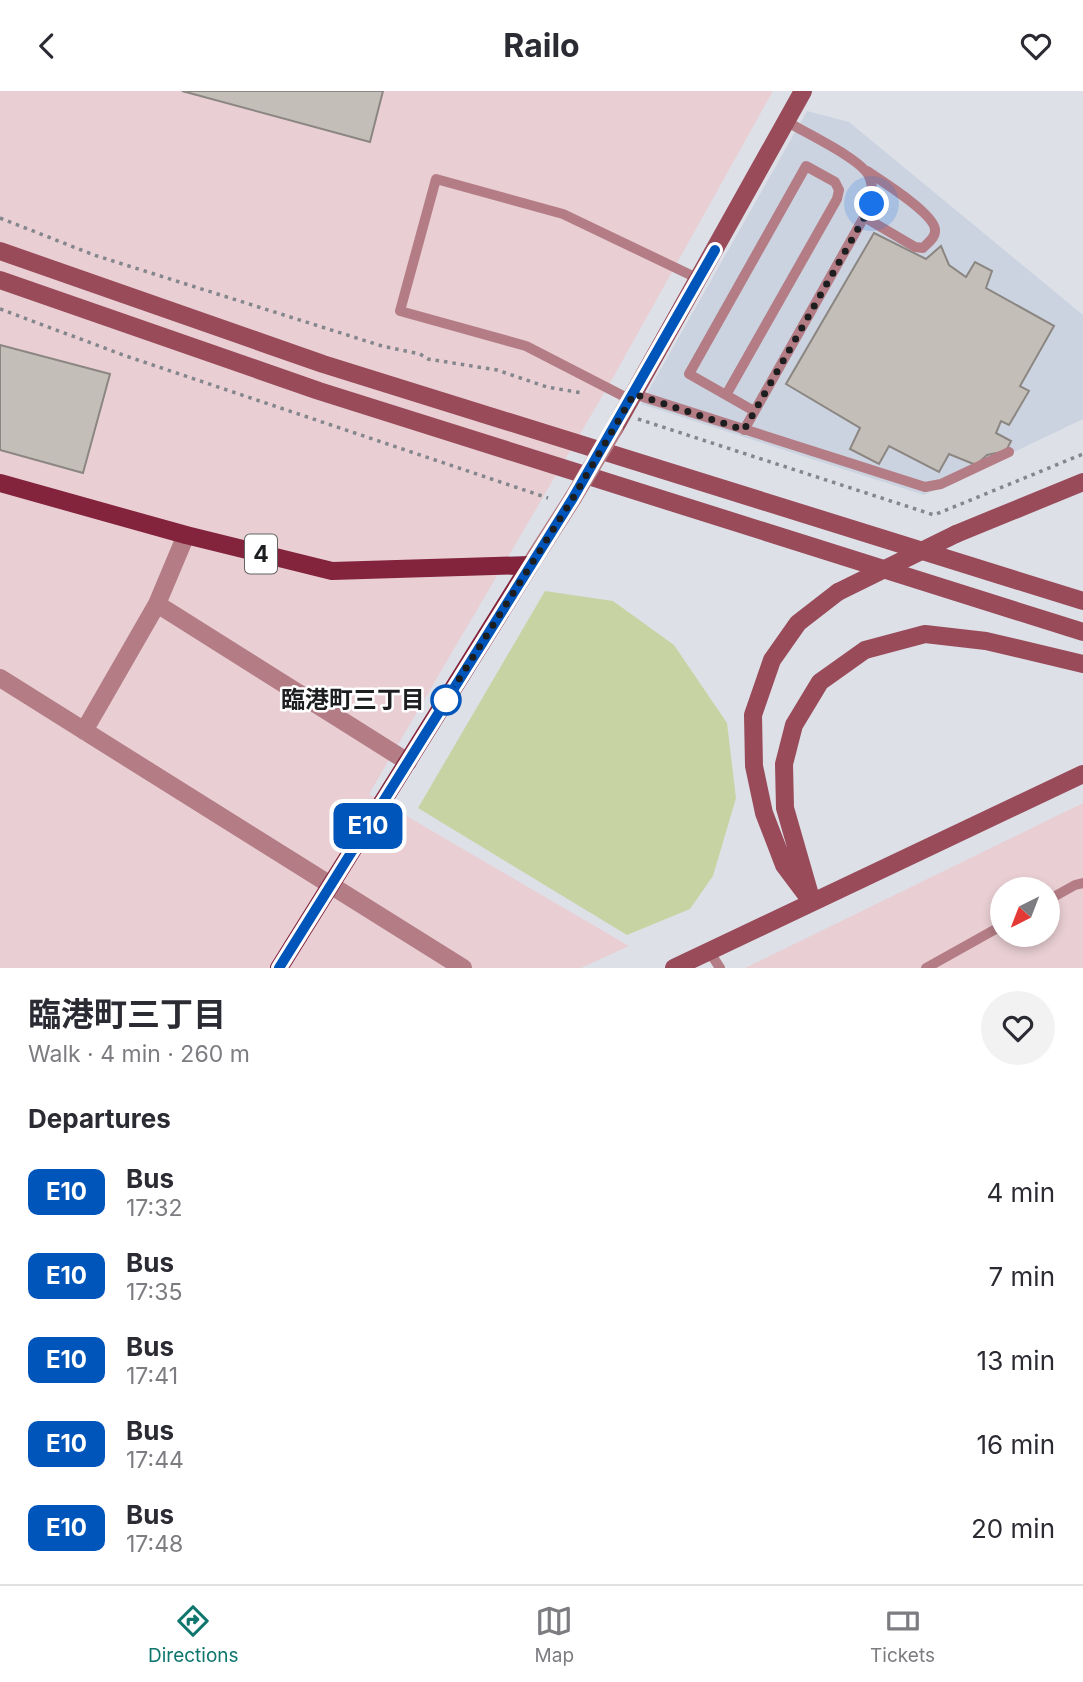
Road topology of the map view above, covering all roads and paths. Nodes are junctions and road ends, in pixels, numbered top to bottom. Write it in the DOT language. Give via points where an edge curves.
graph roads {
  1 [pos="803,91"];
  2 [pos="786,121"];
  3 [pos="859,166"];
  4 [pos="0,218"];
  5 [pos="864,218"];
  6 [pos="0,251"];
  7 [pos="699,279"];
  8 [pos="0,281"];
  9 [pos="0,309"];
  10 [pos="592,394"];
  11 [pos="726,395"];
  12 [pos="633,397"];
  13 [pos="754,411"];
  14 [pos="744,430"];
  15 [pos="1009,451"];
  16 [pos="1083,482"];
  17 [pos="0,483"];
  18 [pos="548,498"];
  19 [pos="186,535"];
  20 [pos="530,565"];
  21 [pos="1083,601"];
  22 [pos="157,604"];
  23 [pos="1083,632"];
  24 [pos="1083,664"];
  25 [pos="0,678"];
  26 [pos="84,731"];
  27 [pos="408,762"];
  28 [pos="1083,774"];
  29 [pos="1083,883"];
  30 [pos="331,884"];
  31 [pos="1060,893"];
  32 [pos="812,902"];
  33 [pos="990,932"];
  34 [pos="709,951"];
  35 [pos="279,968"];
  36 [pos="463,968"];
  37 [pos="674,968"];
  38 [pos="720,968"];
  39 [pos="926,968"];
  1 -- 2 [label="street"];
  2 -- 3 [label="lane"];
  2 -- 7 [label="street"];
  3 -- 5 [label="lane" via="868,174 873,190"];
  3 -- 5 [label="lane" via="921,210 936,230 922,248 915,247"];
  4 -- 10 [label="path" via="94,255 382,346"];
  5 -- 13 [label="lane"];
  6 -- 21 [label="street" via="323,364"];
  7 -- 12 [label="street"];
  7 -- 12 [label="lane" via="563,214 436,179 400,311 526,346"];
  8 -- 23 [label="street" via="319,391"];
  9 -- 18 [label="path"];
  11 -- 11 [label="lane" via="837,199 835,182 806,166 689,374"];
  11 -- 13 [label="lane"];
  12 -- 14 [label="lane"];
  12 -- 20 [label="street, bridge"];
  13 -- 14 [label="lane"];
  14 -- 15 [label="lane" via="925,487"];
  16 -- 32 [label="street, bridge" via="956,534 838,592 798,624 772,660 752,715 754,766 764,813 784,865"];
  17 -- 19 [label="main road, 4"];
  19 -- 20 [label="main road, 4" via="332,572"];
  19 -- 22 [label="street"];
  20 -- 27 [label="main road"];
  22 -- 26 [label="street"];
  22 -- 27 [label="street"];
  24 -- 32 [label="street" via="986,641 925,634 865,650 820,682 794,725 784,764 785,808"];
  25 -- 26 [label="street"];
  26 -- 30 [label="street"];
  27 -- 30 [label="main road"];
  28 -- 32 [label="street"];
  29 -- 31 [label="lane"];
  30 -- 35 [label="main road"];
  30 -- 36 [label="street"];
  32 -- 34 [label="street"];
  33 -- 39 [label="lane"];
  34 -- 37 [label="street"];
  34 -- 38 [label="lane"];
}
